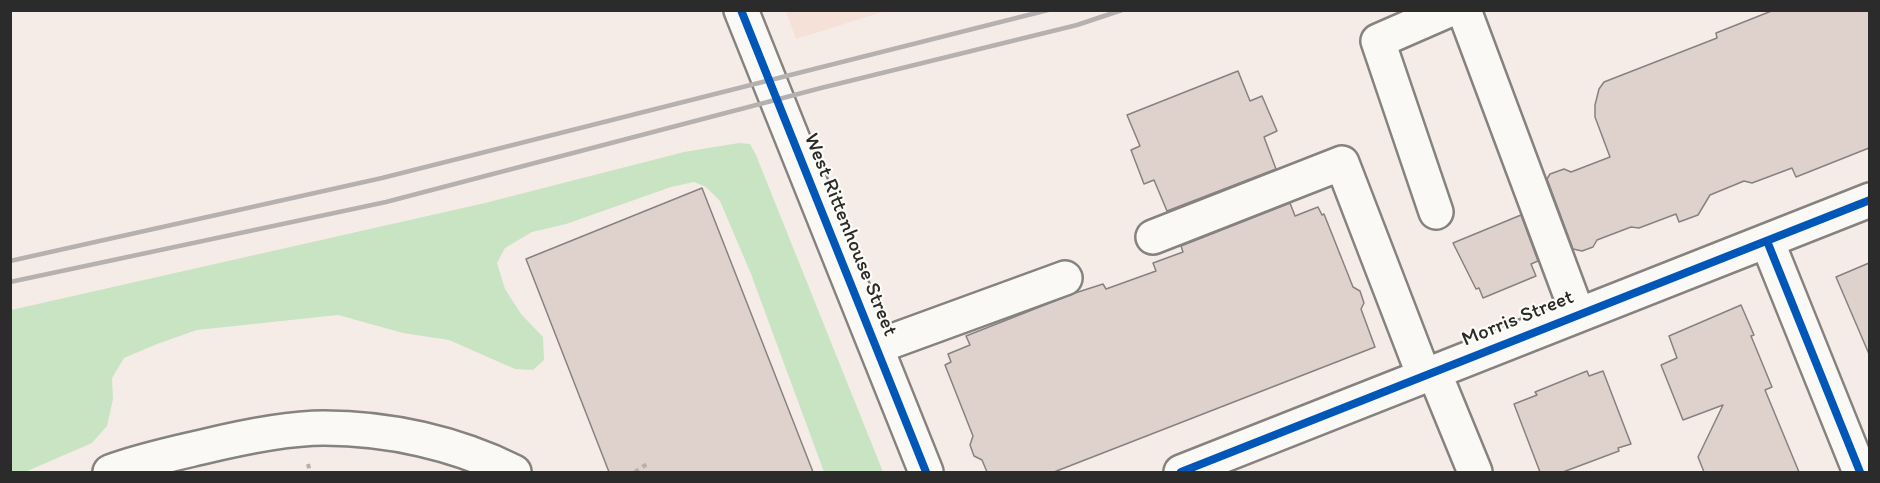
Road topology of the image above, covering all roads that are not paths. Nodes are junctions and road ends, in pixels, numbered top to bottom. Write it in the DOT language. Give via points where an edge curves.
graph roads {
  1 [pos="741,10"];
  2 [pos="1449,10"];
  3 [pos="1464,10"];
  4 [pos="1869,201"];
  5 [pos="1436,212"];
  6 [pos="1153,237"];
  7 [pos="1767,241"];
  8 [pos="1065,278"];
  9 [pos="1578,315"];
  10 [pos="876,347"];
  11 [pos="1429,374"];
  12 [pos="110,472"];
  13 [pos="514,472"];
  14 [pos="926,472"];
  15 [pos="1181,472"];
  16 [pos="1475,472"];
  17 [pos="1860,472"];
  1 -- 10 [label="street, West Rittenhouse Street"];
  2 -- 5 [label="street" via="1378,41"];
  3 -- 9 [label="street"];
  4 -- 7 [label="street, Morris Street"];
  6 -- 11 [label="street" via="1342,163"];
  7 -- 9 [label="street, Morris Street"];
  7 -- 17 [label="street"];
  8 -- 10 [label="street"];
  9 -- 11 [label="street, Morris Street"];
  10 -- 14 [label="street, West Rittenhouse Street"];
  11 -- 15 [label="street, Morris Street"];
  11 -- 16 [label="street"];
  12 -- 13 [label="street" via="222,442 322,428 375,430 420,438"];
}
